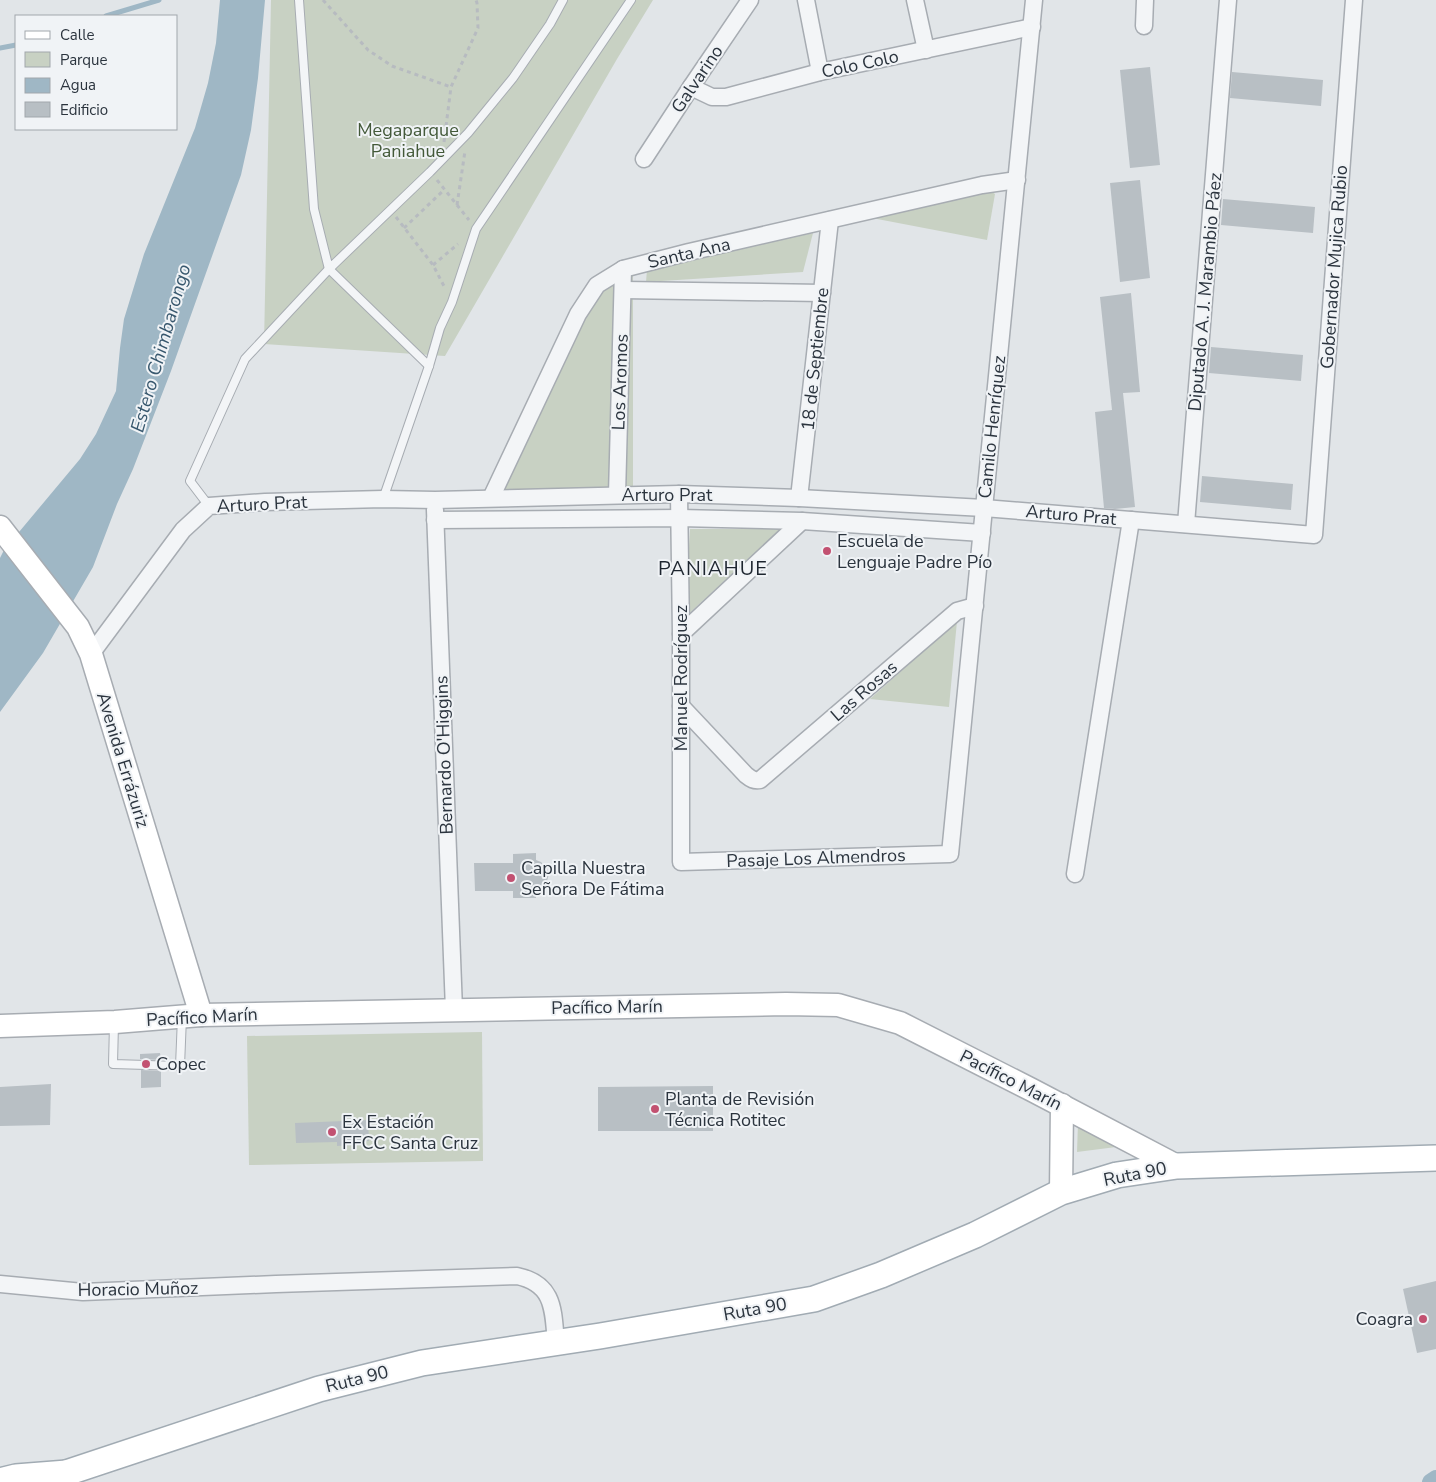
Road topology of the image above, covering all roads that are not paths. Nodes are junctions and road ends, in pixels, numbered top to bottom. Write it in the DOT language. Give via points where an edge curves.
graph roads {
  1 [pos="299,0"];
  2 [pos="563,0"];
  3 [pos="631,0"];
  4 [pos="750,0"];
  5 [pos="806,0"];
  6 [pos="915,0"];
  7 [pos="1034,0"];
  8 [pos="1145,0"];
  9 [pos="1228,0"];
  10 [pos="1354,0"];
  11 [pos="1144,26"];
  12 [pos="1032,27"];
  13 [pos="926,50"];
  14 [pos="820,72"];
  15 [pos="691,86"];
  16 [pos="644,159"];
  17 [pos="1017,180"];
  18 [pos="830,220"];
  19 [pos="329,269"];
  20 [pos="623,269"];
  21 [pos="623,290"];
  22 [pos="822,293"];
  23 [pos="429,366"];
  24 [pos="679,494"];
  25 [pos="617,495"];
  26 [pos="491,498"];
  27 [pos="799,498"];
  28 [pos="383,499"];
  29 [pos="435,500"];
  30 [pos="209,506"];
  31 [pos="984,508"];
  32 [pos="680,518"];
  33 [pos="435,520"];
  34 [pos="1131,520"];
  35 [pos="802,521"];
  36 [pos="1186,524"];
  37 [pos="0,527"];
  38 [pos="982,533"];
  39 [pos="1314,535"];
  40 [pos="975,606"];
  41 [pos="681,634"];
  42 [pos="90,654"];
  43 [pos="681,706"];
  44 [pos="950,854"];
  45 [pos="681,862"];
  46 [pos="1075,874"];
  47 [pos="454,1010"];
  48 [pos="192,1016"];
  49 [pos="115,1022"];
  50 [pos="0,1026"];
  51 [pos="1062,1106"];
  52 [pos="1436,1158"];
  53 [pos="1177,1166"];
  54 [pos="1060,1192"];
  55 [pos="0,1284"];
  56 [pos="556,1343"];
  57 [pos="59,1477"];
  58 [pos="0,1481"];
  1 -- 19 [label="lane" via="314,209"];
  2 -- 19 [label="lane" via="512,78 468,133"];
  3 -- 23 [label="lane" via="476,229"];
  4 -- 15 [label="street, Galvarino"];
  5 -- 14 [label="street"];
  6 -- 13 [label="street"];
  7 -- 12 [label="street, Camilo Henríquez"];
  8 -- 11 [label="street"];
  9 -- 36 [label="street, Diputado A. J. Marambio Páez"];
  10 -- 39 [label="street, Gobernador Mujica Rubio"];
  12 -- 13 [label="street, Colo Colo"];
  12 -- 17 [label="street, Camilo Henríquez"];
  13 -- 14 [label="street, Colo Colo"];
  14 -- 15 [label="street, Colo Colo" via="726,97 712,97"];
  15 -- 16 [label="street, Galvarino"];
  17 -- 18 [label="street, Santa Ana"];
  17 -- 31 [label="street, Camilo Henríquez"];
  18 -- 20 [label="street, Santa Ana"];
  18 -- 22 [label="street, 18 de Septiembre"];
  19 -- 23 [label="lane"];
  19 -- 30 [label="lane" via="245,359 190,481"];
  20 -- 21 [label="street, Los Aromos"];
  20 -- 26 [label="street, Santa Ana" via="598,286 578,314"];
  21 -- 22 [label="street"];
  21 -- 25 [label="street, Los Aromos"];
  22 -- 27 [label="street, 18 de Septiembre"];
  23 -- 28 [label="lane"];
  24 -- 25 [label="street, Arturo Prat"];
  24 -- 27 [label="street, Arturo Prat"];
  24 -- 32 [label="street, Manuel Rodríguez"];
  25 -- 26 [label="street, Arturo Prat"];
  26 -- 29 [label="street, Arturo Prat"];
  27 -- 31 [label="street, Arturo Prat"];
  28 -- 29 [label="street, Arturo Prat"];
  28 -- 30 [label="street, Arturo Prat"];
  29 -- 33 [label="street, Bernardo O'Higgins"];
  30 -- 42 [label="street, Arturo Prat" via="183,530"];
  31 -- 34 [label="street, Arturo Prat"];
  31 -- 38 [label="street, Camilo Henríquez"];
  32 -- 33 [label="street, Arturo Prat"];
  32 -- 35 [label="street, Arturo Prat"];
  32 -- 41 [label="street, Manuel Rodríguez"];
  33 -- 47 [label="street, Bernardo O'Higgins"];
  34 -- 36 [label="street, Arturo Prat"];
  34 -- 46 [label="street"];
  35 -- 38 [label="street, Arturo Prat"];
  35 -- 41 [label="street"];
  36 -- 39 [label="street, Arturo Prat"];
  37 -- 42 [label="street, Avenida Errázuriz" via="78,627"];
  38 -- 40 [label="street, Camilo Henríquez"];
  40 -- 43 [label="street, Las Rosas" via="957,611 764,778 750,779"];
  40 -- 44 [label="street, Camilo Henríquez"];
  41 -- 43 [label="street, Manuel Rodríguez"];
  42 -- 48 [label="street, Avenida Errázuriz"];
  43 -- 45 [label="street, Manuel Rodríguez"];
  44 -- 45 [label="street, Pasaje Los Almendros"];
  47 -- 48 [label="street, Pacífico Marín"];
  47 -- 51 [label="street, Pacífico Marín" via="838,1005 900,1023"];
  48 -- 49 [label="street, Pacífico Marín"];
  48 -- 49 [label="lane" via="180,1066 112,1064"];
  49 -- 50 [label="street, Pacífico Marín"];
  51 -- 53 [label="street, Pacífico Marín"];
  51 -- 54 [label="street"];
  52 -- 53 [label="main road, Ruta 90"];
  53 -- 54 [label="main road, Ruta 90" via="1117,1175"];
  54 -- 56 [label="main road, Ruta 90" via="881,1275 814,1299"];
  55 -- 56 [label="street, Horacio Muñoz" via="83,1292 517,1276 546,1292 553,1308"];
  56 -- 57 [label="main road, Ruta 90" via="422,1363 319,1389"];
  57 -- 58 [label="main road, Ruta 90" via="16,1477"];
}
